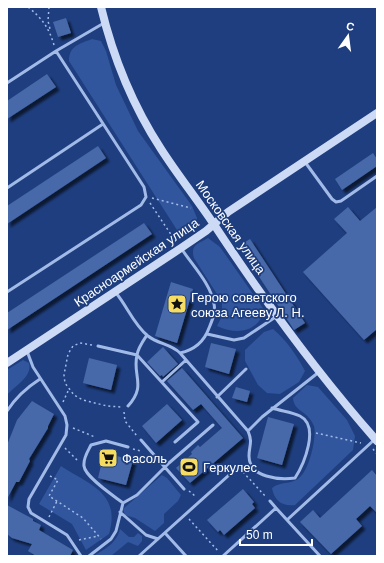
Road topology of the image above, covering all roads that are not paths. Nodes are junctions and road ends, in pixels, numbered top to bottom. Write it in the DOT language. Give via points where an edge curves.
graph roads {
  1 [pos="101,7"];
  2 [pos="105,22"];
  3 [pos="56,51"];
  4 [pos="7,83"];
  5 [pos="377,113"];
  6 [pos="103,124"];
  7 [pos="305,162"];
  8 [pos="377,176"];
  9 [pos="7,188"];
  10 [pos="213,223"];
  11 [pos="179,246"];
  12 [pos="7,292"];
  13 [pos="114,292"];
  14 [pos="278,315"];
  15 [pos="207,334"];
  16 [pos="146,335"];
  17 [pos="98,346"];
  18 [pos="26,349"];
  19 [pos="180,353"];
  20 [pos="137,355"];
  21 [pos="186,360"];
  22 [pos="7,363"];
  23 [pos="246,369"];
  24 [pos="319,372"];
  25 [pos="40,379"];
  26 [pos="162,382"];
  27 [pos="217,397"];
  28 [pos="128,406"];
  29 [pos="272,408"];
  30 [pos="7,411"];
  31 [pos="213,425"];
  32 [pos="248,431"];
  33 [pos="141,440"];
  34 [pos="374,441"];
  35 [pos="175,442"];
  36 [pos="128,447"];
  37 [pos="164,467"];
  38 [pos="238,467"];
  39 [pos="184,489"];
  40 [pos="270,501"];
  41 [pos="123,503"];
  42 [pos="276,508"];
  43 [pos="120,512"];
  44 [pos="288,520"];
  45 [pos="165,533"];
  46 [pos="158,539"];
  47 [pos="81,556"];
  48 [pos="89,556"];
  49 [pos="139,556"];
  50 [pos="186,556"];
  51 [pos="223,556"];
  52 [pos="320,556"];
  1 -- 2 [label="street, Московская улица"];
  2 -- 3 [label="lane"];
  2 -- 10 [label="street, Московская улица" via="130,94 161,148"];
  3 -- 4 [label="lane"];
  3 -- 6 [label="lane"];
  5 -- 7 [label="street, Красноармейская улица"];
  6 -- 9 [label="lane"];
  6 -- 12 [label="lane" via="144,187 146,197 141,204"];
  7 -- 8 [label="lane" via="336,202"];
  7 -- 10 [label="street, Красноармейская улица"];
  10 -- 11 [label="street, Красноармейская улица" via="206,231"];
  10 -- 14 [label="street, Московская улица"];
  11 -- 13 [label="street, Красноармейская улица"];
  11 -- 15 [label="lane" via="204,282 214,304"];
  13 -- 16 [label="lane"];
  13 -- 18 [label="street, Красноармейская улица"];
  14 -- 15 [label="lane" via="244,338 234,340"];
  14 -- 24 [label="street, Московская улица"];
  15 -- 19 [label="lane" via="190,351"];
  16 -- 19 [label="lane"];
  16 -- 20 [label="lane"];
  17 -- 20 [label="lane"];
  18 -- 22 [label="street, Красноармейская улица"];
  18 -- 25 [label="lane"];
  19 -- 21 [label="lane"];
  20 -- 26 [label="lane"];
  20 -- 28 [label="lane" via="138,389"];
  21 -- 26 [label="lane"];
  21 -- 27 [label="lane"];
  23 -- 27 [label="lane"];
  24 -- 29 [label="lane"];
  24 -- 34 [label="street, Московская улица"];
  25 -- 30 [label="lane" via="24,389"];
  25 -- 47 [label="lane" via="60,408 67,425 62,444 29,499 28,507 31,514 67,535"];
  26 -- 35 [label="lane" via="198,422"];
  27 -- 32 [label="lane"];
  29 -- 32 [label="lane"];
  29 -- 32 [label="lane" via="301,416 309,425 304,466 295,478 280,480 261,474 251,464 249,456 252,446"];
  31 -- 37 [label="lane"];
  33 -- 37 [label="lane"];
  34 -- 44 [label="lane"];
  36 -- 41 [label="lane" via="106,441 91,445 83,466 87,474"];
  37 -- 39 [label="lane"];
  37 -- 41 [label="lane" via="137,495"];
  38 -- 45 [label="lane"];
  40 -- 42 [label="lane"];
  41 -- 43 [label="lane"];
  42 -- 44 [label="lane"];
  42 -- 51 [label="lane"];
  43 -- 46 [label="lane" via="146,535"];
  43 -- 48 [label="lane" via="116,531 111,539"];
  44 -- 52 [label="lane"];
  45 -- 46 [label="lane"];
  45 -- 50 [label="lane"];
  46 -- 49 [label="lane"];
}
